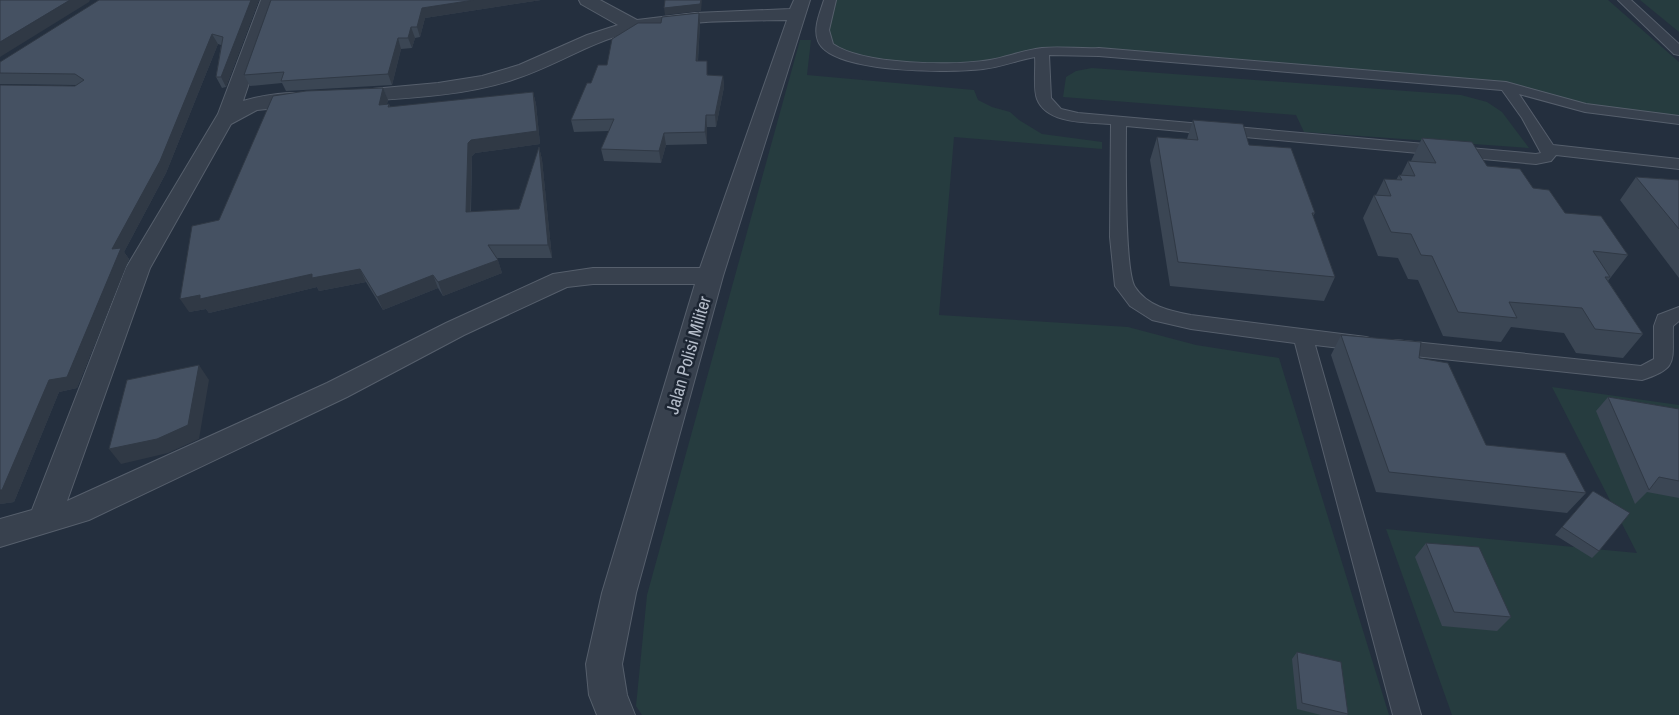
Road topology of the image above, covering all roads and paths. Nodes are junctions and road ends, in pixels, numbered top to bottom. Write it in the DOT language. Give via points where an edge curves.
graph roads {
  1 [pos="268,0"];
  2 [pos="587,0"];
  3 [pos="830,0"];
  4 [pos="1624,0"];
  5 [pos="800,7"];
  6 [pos="634,26"];
  7 [pos="1679,51"];
  8 [pos="1042,52"];
  9 [pos="1506,86"];
  10 [pos="227,117"];
  11 [pos="1118,120"];
  12 [pos="1677,122"];
  13 [pos="1548,149"];
  14 [pos="1679,164"];
  15 [pos="710,276"];
  16 [pos="1679,312"];
  17 [pos="1303,337"];
  18 [pos="44,522"];
  19 [pos="0,533"];
  20 [pos="616,715"];
  21 [pos="1406,715"];
  1 -- 10 [label="street"];
  2 -- 6 [label="street"];
  3 -- 8 [label="lane" via="822,32 831,51 849,59 961,66 982,65"];
  4 -- 7 [label="lane"];
  5 -- 6 [label="street"];
  5 -- 15 [label="street, Jalan Polisi Militer"];
  6 -- 10 [label="street" via="526,69 472,84 270,102 240,109"];
  8 -- 9 [label="lane" via="1099,52"];
  8 -- 11 [label="lane" via="1044,99 1050,107 1056,112 1078,117"];
  9 -- 12 [label="lane" via="1585,108"];
  9 -- 13 [label="lane"];
  10 -- 18 [label="street" via="138,268"];
  11 -- 13 [label="lane" via="1536,160 1545,158 1549,154"];
  11 -- 17 [label="lane" via="1119,237 1124,286 1137,302 1159,314 1191,322"];
  13 -- 14 [label="lane"];
  15 -- 18 [label="street" via="593,276 562,280 96,503"];
  15 -- 20 [label="street, Jalan Polisi Militer" via="619,593 604,664 608,695"];
  16 -- 17 [label="lane" via="1665,320 1662,330 1668,355 1662,366 1642,373"];
  17 -- 21 [label="lane"];
  18 -- 19 [label="street"];
}
